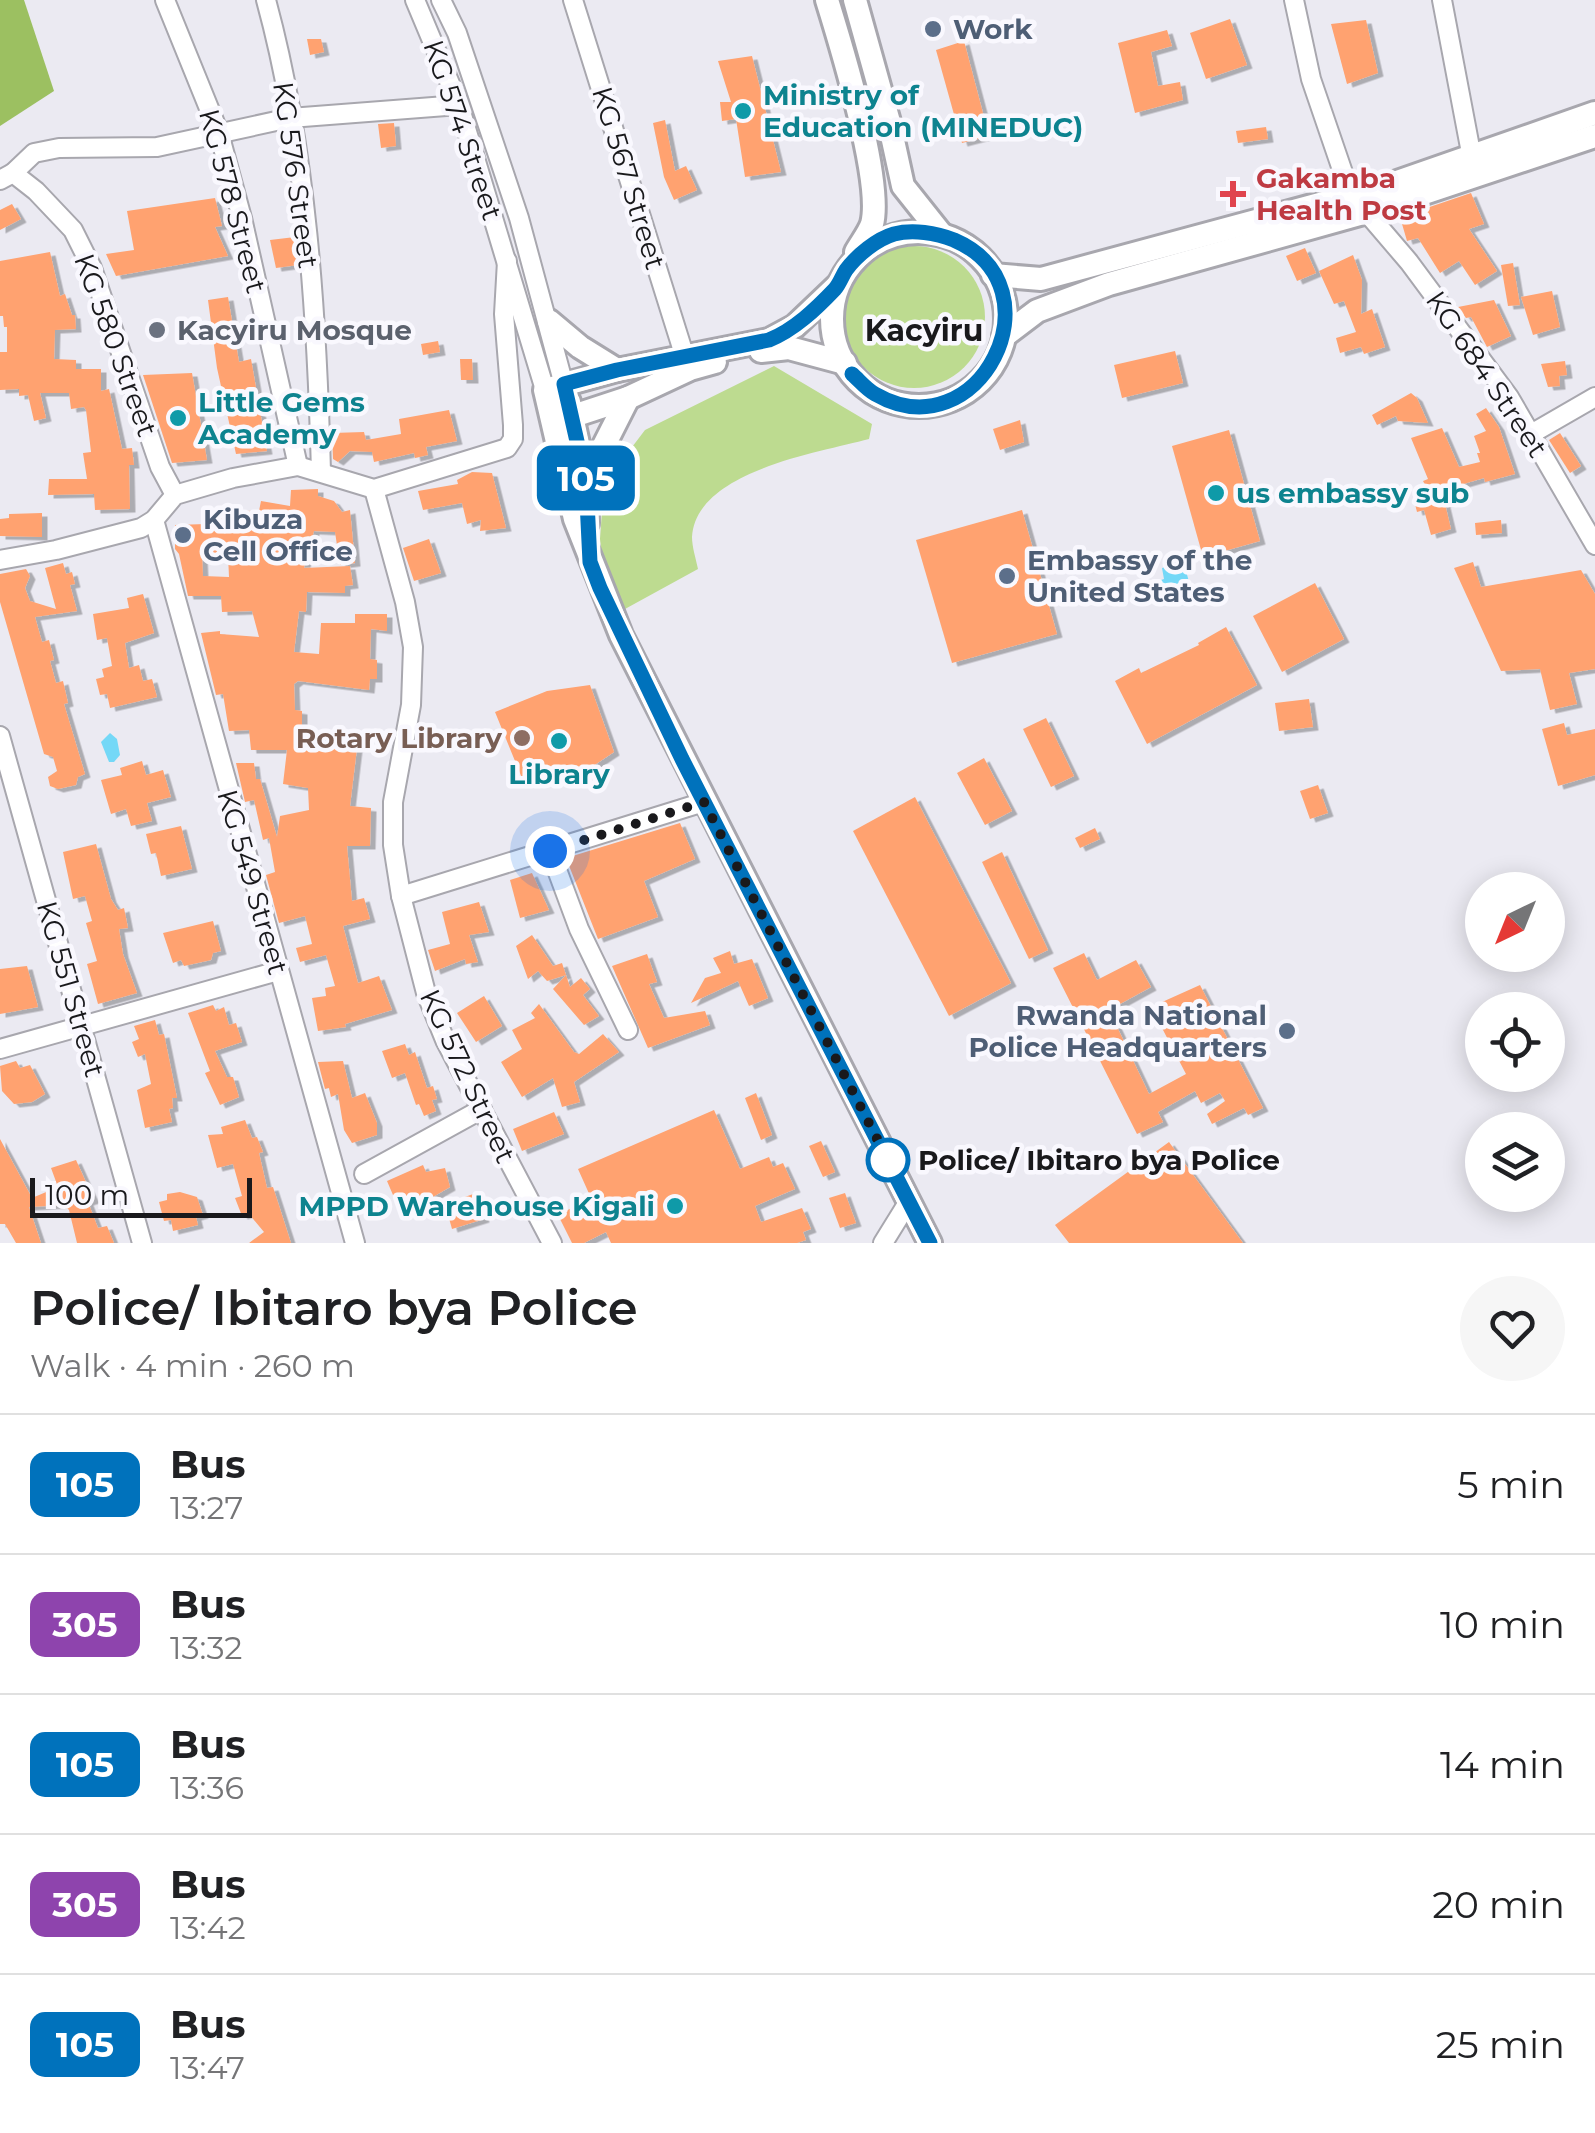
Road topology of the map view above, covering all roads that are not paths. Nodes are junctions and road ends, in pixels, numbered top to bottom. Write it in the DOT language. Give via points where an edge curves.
graph roads {
  1 [pos="165,0"];
  2 [pos="266,0"];
  3 [pos="415,0"];
  4 [pos="441,0"];
  5 [pos="573,0"];
  6 [pos="827,0"];
  7 [pos="855,0"];
  8 [pos="1294,0"];
  9 [pos="1442,0"];
  10 [pos="456,34"];
  11 [pos="435,41"];
  12 [pos="459,105"];
  13 [pos="1595,113"];
  14 [pos="290,118"];
  15 [pos="219,133"];
  16 [pos="1595,136"];
  17 [pos="1472,158"];
  18 [pos="7,176"];
  19 [pos="1350,193"];
  20 [pos="1367,212"];
  21 [pos="942,235"];
  22 [pos="507,262"];
  23 [pos="993,274"];
  24 [pos="842,278"];
  25 [pos="548,321"];
  26 [pos="1004,336"];
  27 [pos="687,362"];
  28 [pos="845,362"];
  29 [pos="617,370"];
  30 [pos="555,387"];
  31 [pos="1595,397"];
  32 [pos="628,398"];
  33 [pos="564,419"];
  34 [pos="1531,434"];
  35 [pos="298,466"];
  36 [pos="320,472"];
  37 [pos="586,481"];
  38 [pos="374,489"];
  39 [pos="175,495"];
  40 [pos="154,520"];
  41 [pos="1595,545"];
  42 [pos="0,560"];
  43 [pos="590,562"];
  44 [pos="0,736"];
  45 [pos="704,802"];
  46 [pos="550,851"];
  47 [pos="401,896"];
  48 [pos="278,971"];
  49 [pos="81,1026"];
  50 [pos="628,1030"];
  51 [pos="0,1049"];
  52 [pos="482,1109"];
  53 [pos="364,1174"];
  54 [pos="909,1202"];
  55 [pos="142,1243"];
  56 [pos="355,1243"];
  57 [pos="552,1243"];
  58 [pos="883,1243"];
  59 [pos="930,1243"];
  1 -- 15 [label="street, KG 578 Street"];
  2 -- 14 [label="street, KG 576 Street"];
  3 -- 11 [label="street, KG 574 Street"];
  4 -- 10 [label="street"];
  5 -- 27 [label="street, KG 567 Street"];
  6 -- 24 [label="main road" via="874,194 872,225"];
  7 -- 21 [label="main road" via="903,186"];
  8 -- 19 [label="street" via="1311,79"];
  9 -- 17 [label="street"];
  10 -- 11 [label="street"];
  10 -- 25 [label="street"];
  11 -- 12 [label="street, KG 574 Street"];
  12 -- 14 [label="street"];
  12 -- 22 [label="street, KG 574 Street"];
  13 -- 17 [label="main road"];
  14 -- 15 [label="street"];
  14 -- 36 [label="street, KG 576 Street" via="316,322"];
  15 -- 18 [label="street" via="157,147 58,148 34,153"];
  15 -- 35 [label="street, KG 578 Street"];
  16 -- 20 [label="main road"];
  17 -- 19 [label="main road"];
  18 -- 39 [label="street, KG 580 Street" via="36,190 74,230"];
  19 -- 20 [label="street, KG 684 Street"];
  19 -- 23 [label="main road" via="1041,279"];
  20 -- 26 [label="main road" via="1110,284 1037,311"];
  20 -- 34 [label="street, KG 684 Street"];
  21 -- 23 [label="main road" via="980,257"];
  21 -- 24 [label="main road" via="891,234"];
  22 -- 30 [label="street, KG 574 Street"];
  22 -- 38 [label="street, KG 574 Street" via="513,440 498,452"];
  23 -- 26 [label="main road" via="1004,304"];
  24 -- 27 [label="main road" via="786,333"];
  24 -- 28 [label="main road" via="831,317"];
  25 -- 29 [label="main road"];
  25 -- 30 [label="street"];
  26 -- 28 [label="main road" via="984,376 967,391 925,406 874,394"];
  27 -- 28 [label="main road" via="789,348"];
  27 -- 29 [label="main road"];
  27 -- 32 [label="main road"];
  29 -- 30 [label="main road"];
  30 -- 33 [label="main road"];
  31 -- 34 [label="street"];
  32 -- 33 [label="main road"];
  32 -- 37 [label="main road"];
  33 -- 37 [label="main road"];
  33 -- 43 [label="main road" via="576,519"];
  34 -- 41 [label="street, KG 684 Street"];
  35 -- 36 [label="street"];
  35 -- 39 [label="street"];
  36 -- 38 [label="street"];
  37 -- 43 [label="main road"];
  38 -- 47 [label="street, KG 572 Street" via="413,646 411,704 392,802"];
  39 -- 40 [label="street"];
  40 -- 42 [label="street" via="125,533"];
  40 -- 48 [label="street, KG 549 Street"];
  43 -- 45 [label="main road"];
  44 -- 49 [label="street, KG 551 Street"];
  45 -- 46 [label="street"];
  45 -- 54 [label="main road"];
  46 -- 47 [label="street"];
  46 -- 50 [label="street"];
  47 -- 52 [label="street, KG 572 Street" via="426,994"];
  48 -- 49 [label="street"];
  48 -- 56 [label="street, KG 549 Street"];
  49 -- 51 [label="street"];
  49 -- 55 [label="street, KG 551 Street"];
  52 -- 53 [label="street"];
  52 -- 57 [label="street, KG 572 Street"];
  54 -- 58 [label="street"];
  54 -- 59 [label="main road"];
}
